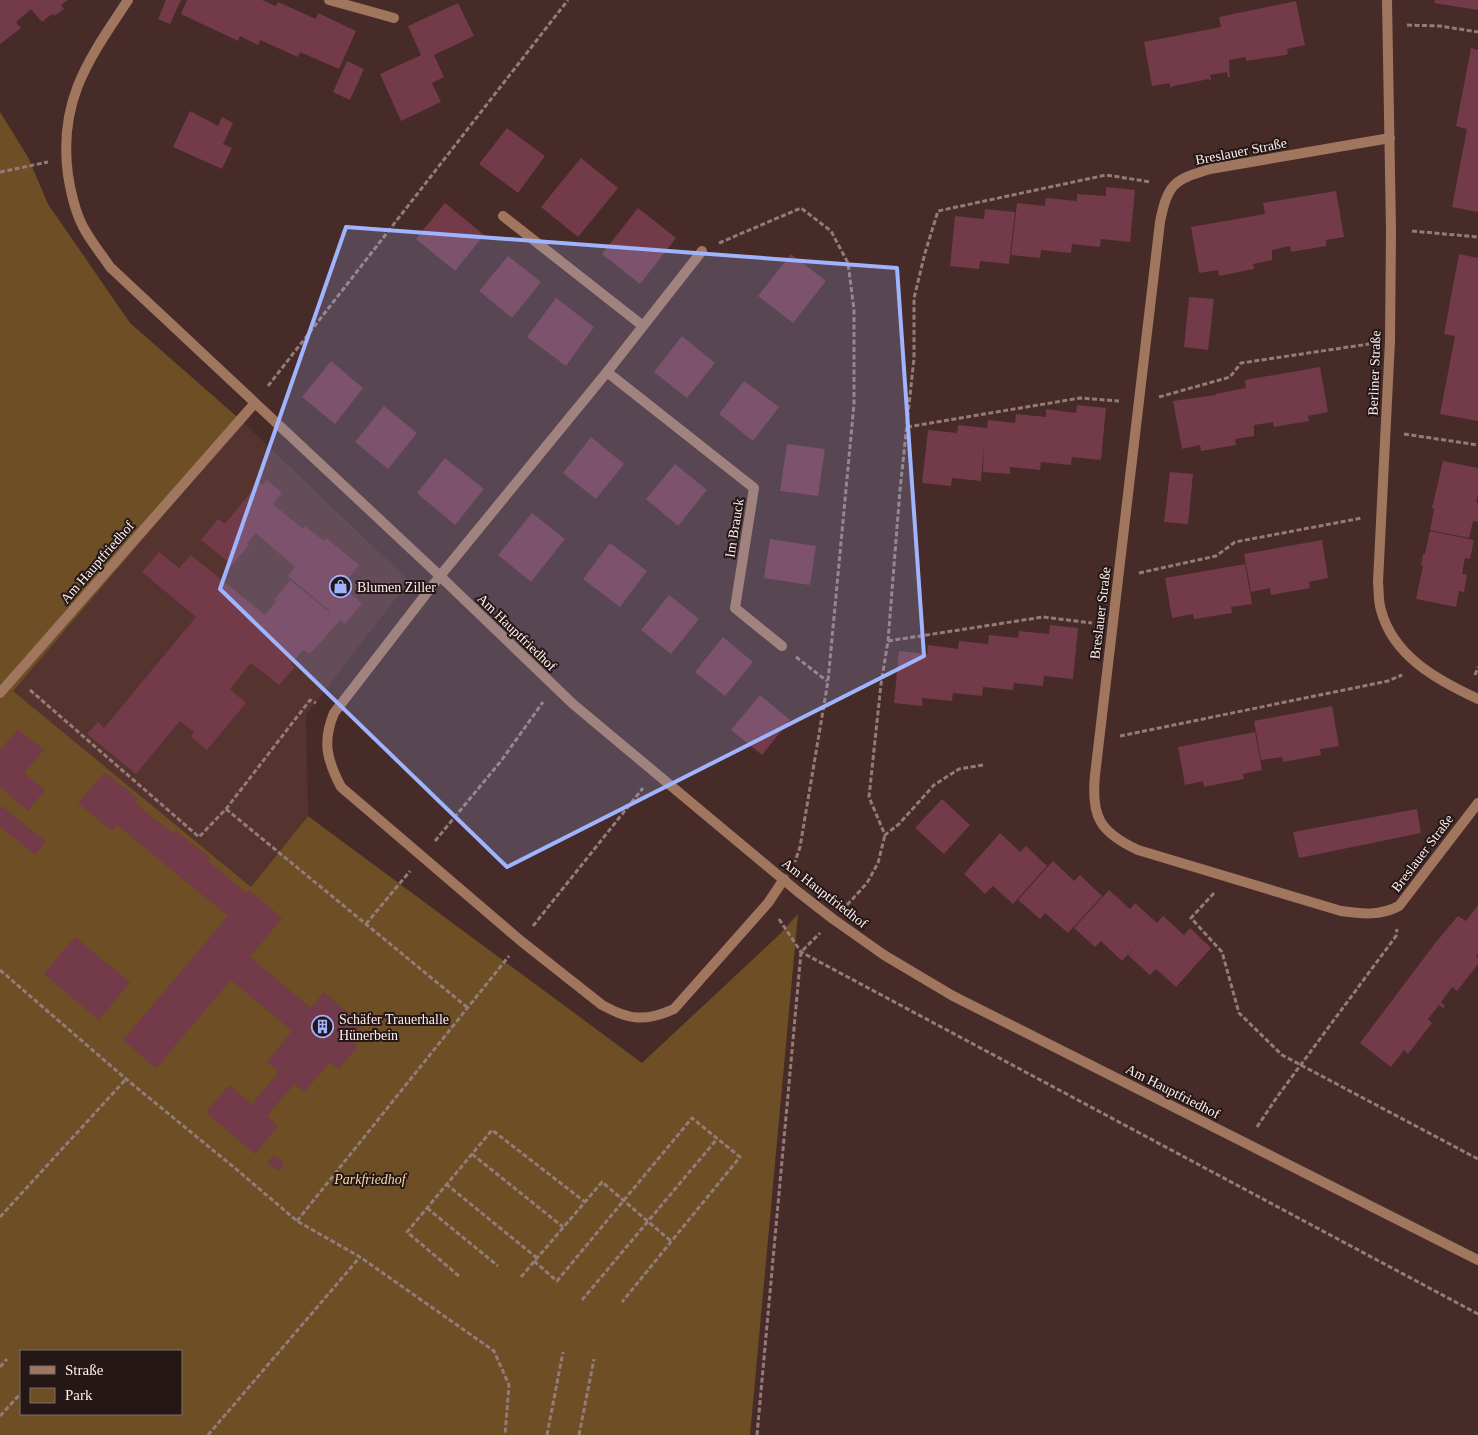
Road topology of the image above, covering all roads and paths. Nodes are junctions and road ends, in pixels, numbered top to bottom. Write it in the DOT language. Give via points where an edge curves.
graph roads {
  1 [pos="128,0"];
  2 [pos="329,0"];
  3 [pos="568,0"];
  4 [pos="1388,0"];
  5 [pos="394,18"];
  6 [pos="1388,24"];
  7 [pos="1478,32"];
  8 [pos="1390,138"];
  9 [pos="66,158"];
  10 [pos="0,172"];
  11 [pos="1172,186"];
  12 [pos="503,216"];
  13 [pos="1391,230"];
  14 [pos="1478,237"];
  15 [pos="702,250"];
  16 [pos="643,326"];
  17 [pos="1390,341"];
  18 [pos="607,372"];
  19 [pos="1140,402"];
  20 [pos="254,404"];
  21 [pos="907,427"];
  22 [pos="1386,432"];
  23 [pos="1478,445"];
  24 [pos="1381,514"];
  25 [pos="440,576"];
  26 [pos="1119,577"];
  27 [pos="1113,626"];
  28 [pos="888,641"];
  29 [pos="782,646"];
  30 [pos="1420,667"];
  31 [pos="15,676"];
  32 [pos="828,681"];
  33 [pos="554,687"];
  34 [pos="0,693"];
  35 [pos="1478,699"];
  36 [pos="334,713"];
  37 [pos="1099,740"];
  38 [pos="983,765"];
  39 [pos="655,773"];
  40 [pos="1478,804"];
  41 [pos="226,810"];
  42 [pos="885,835"];
  43 [pos="422,857"];
  44 [pos="1224,876"];
  45 [pos="784,879"];
  46 [pos="768,902"];
  47 [pos="1399,906"];
  48 [pos="834,919"];
  49 [pos="366,924"];
  50 [pos="521,941"];
  51 [pos="801,952"];
  52 [pos="0,970"];
  53 [pos="468,1008"];
  54 [pos="1300,1065"];
  55 [pos="126,1079"];
  56 [pos="717,1138"];
  57 [pos="1246,1144"];
  58 [pos="472,1154"];
  59 [pos="1478,1160"];
  60 [pos="446,1184"];
  61 [pos="623,1201"];
  62 [pos="585,1202"];
  63 [pos="427,1208"];
  64 [pos="0,1217"];
  65 [pos="297,1221"];
  66 [pos="648,1222"];
  67 [pos="563,1227"];
  68 [pos="672,1242"];
  69 [pos="360,1257"];
  70 [pos="535,1260"];
  71 [pos="1478,1260"];
  72 [pos="498,1266"];
  73 [pos="459,1276"];
  74 [pos="521,1277"];
  75 [pos="582,1300"];
  76 [pos="622,1302"];
  77 [pos="1478,1314"];
  78 [pos="563,1352"];
  79 [pos="7,1359"];
  80 [pos="594,1359"];
  81 [pos="0,1366"];
  82 [pos="20,1394"];
  83 [pos="0,1416"];
  84 [pos="208,1435"];
  85 [pos="505,1435"];
  86 [pos="547,1435"];
  87 [pos="580,1435"];
  88 [pos="757,1435"];
  1 -- 9 [label="street, Am Hauptfriedhof" via="96,47 78,83 68,119"];
  2 -- 5 [label="street"];
  3 -- 20 [label="path"];
  4 -- 6 [label="street, Berliner Straße"];
  6 -- 7 [label="path" via="1440,26"];
  6 -- 8 [label="street, Berliner Straße"];
  8 -- 11 [label="street, Breslauer Straße" via="1210,169 1187,176"];
  8 -- 13 [label="street, Berliner Straße"];
  9 -- 10 [label="path"];
  9 -- 20 [label="street, Am Hauptfriedhof" via="70,194 85,231 110,267"];
  11 -- 19 [label="street, Breslauer Straße" via="1164,202 1160,222"];
  11 -- 21 [label="path" via="1106,176 938,211 914,298 914,358"];
  12 -- 16 [label="street"];
  13 -- 14 [label="path"];
  13 -- 17 [label="street, Berliner Straße"];
  15 -- 16 [label="street"];
  15 -- 32 [label="path" via="801,208 831,231 848,264 854,310 854,404"];
  16 -- 18 [label="street"];
  17 -- 19 [label="path" via="1241,363 1230,377"];
  17 -- 22 [label="street, Berliner Straße"];
  18 -- 25 [label="street"];
  18 -- 29 [label="street, Im Brauck" via="754,488 735,608"];
  19 -- 21 [label="path" via="1080,398"];
  19 -- 26 [label="street, Breslauer Straße"];
  20 -- 25 [label="street, Am Hauptfriedhof"];
  20 -- 31 [label="street, Am Hauptfriedhof"];
  21 -- 28 [label="path"];
  22 -- 23 [label="path"];
  22 -- 24 [label="street, Berliner Straße"];
  24 -- 26 [label="path" via="1235,542 1216,556"];
  24 -- 30 [label="street, Berliner Straße" via="1380,609 1401,650"];
  25 -- 33 [label="street, Am Hauptfriedhof"];
  25 -- 36 [label="street"];
  26 -- 27 [label="street, Breslauer Straße"];
  27 -- 28 [label="path" via="1043,617"];
  27 -- 37 [label="street, Breslauer Straße"];
  28 -- 42 [label="path" via="869,797"];
  29 -- 32 [label="path"];
  30 -- 35 [label="street, Berliner Straße"];
  30 -- 37 [label="path" via="1388,681"];
  31 -- 34 [label="street, Am Hauptfriedhof"];
  31 -- 41 [label="path" via="199,837"];
  32 -- 45 [label="path" via="800,847 794,865"];
  33 -- 39 [label="street, Am Hauptfriedhof"];
  33 -- 43 [label="path" via="501,761"];
  36 -- 41 [label="path" via="310,700"];
  36 -- 43 [label="street" via="326,742 330,764 341,786"];
  37 -- 44 [label="street, Breslauer Straße" via="1094,808 1108,831 1120,842 1138,850"];
  38 -- 42 [label="path" via="959,769 934,785"];
  39 -- 45 [label="street, Am Hauptfriedhof"];
  39 -- 50 [label="path"];
  40 -- 47 [label="street, Breslauer Straße"];
  41 -- 49 [label="path"];
  42 -- 48 [label="path" via="878,863 867,883"];
  43 -- 49 [label="path"];
  43 -- 50 [label="street"];
  44 -- 47 [label="street, Breslauer Straße" via="1341,911 1388,912"];
  44 -- 54 [label="path" via="1217,890 1191,918 1222,952 1239,1013 1282,1055"];
  45 -- 46 [label="street"];
  45 -- 48 [label="street, Am Hauptfriedhof"];
  46 -- 50 [label="street" via="681,1002 674,1009 657,1016 643,1018 616,1013"];
  46 -- 51 [label="path"];
  47 -- 54 [label="path" via="1396,936"];
  48 -- 57 [label="street, Am Hauptfriedhof" via="884,955 953,996"];
  49 -- 53 [label="path"];
  50 -- 53 [label="path"];
  51 -- 77 [label="path"];
  51 -- 88 [label="path"];
  52 -- 55 [label="path"];
  53 -- 65 [label="path"];
  54 -- 57 [label="path"];
  54 -- 59 [label="path"];
  55 -- 64 [label="path"];
  55 -- 65 [label="path"];
  56 -- 61 [label="path" via="692,1118"];
  56 -- 66 [label="path"];
  56 -- 68 [label="path" via="740,1157"];
  57 -- 71 [label="street, Am Hauptfriedhof"];
  58 -- 60 [label="path"];
  58 -- 62 [label="path" via="492,1130"];
  58 -- 67 [label="path"];
  60 -- 63 [label="path"];
  60 -- 70 [label="path"];
  61 -- 62 [label="path" via="602,1182"];
  61 -- 66 [label="path"];
  61 -- 70 [label="path" via="557,1281"];
  62 -- 67 [label="path"];
  63 -- 72 [label="path"];
  63 -- 73 [label="path" via="407,1232"];
  65 -- 69 [label="path"];
  66 -- 68 [label="path"];
  66 -- 75 [label="path"];
  67 -- 70 [label="path"];
  68 -- 76 [label="path"];
  69 -- 84 [label="path"];
  69 -- 85 [label="path" via="494,1351 509,1385"];
  70 -- 74 [label="path"];
  78 -- 86 [label="path"];
  79 -- 81 [label="path"];
  80 -- 87 [label="path"];
  82 -- 83 [label="path"];
}
